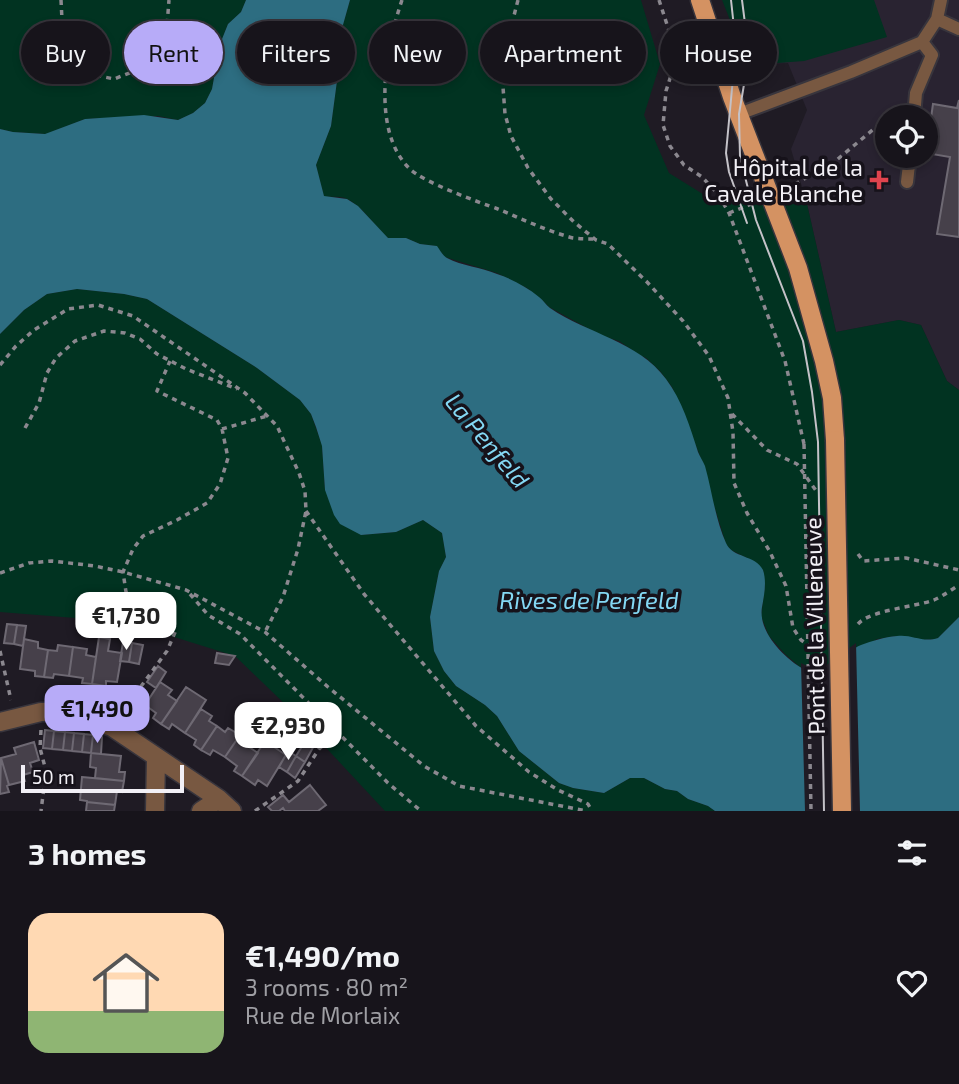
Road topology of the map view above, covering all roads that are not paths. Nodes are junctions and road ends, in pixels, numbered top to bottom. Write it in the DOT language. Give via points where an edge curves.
graph roads {
  1 [pos="700,0"];
  2 [pos="941,0"];
  3 [pos="937,19"];
  4 [pos="959,29"];
  5 [pos="922,41"];
  6 [pos="915,105"];
  7 [pos="739,114"];
  8 [pos="908,168"];
  9 [pos="907,182"];
  10 [pos="7,720"];
  11 [pos="156,758"];
  12 [pos="226,805"];
  13 [pos="155,811"];
  14 [pos="201,811"];
  15 [pos="842,811"];
  1 -- 7 [label="main road, Pont de la Villeneuve"];
  2 -- 3 [label="lane"];
  3 -- 4 [label="lane"];
  3 -- 5 [label="lane"];
  5 -- 6 [label="lane" via="932,55"];
  5 -- 7 [label="lane"];
  7 -- 15 [label="main road, Pont de la Villeneuve, bridge" via="798,268 832,398"];
  8 -- 9 [label="lane"];
  10 -- 11 [label="street" via="65,712 112,727"];
  11 -- 12 [label="street"];
  11 -- 13 [label="street"];
  12 -- 14 [label="street"];
}
